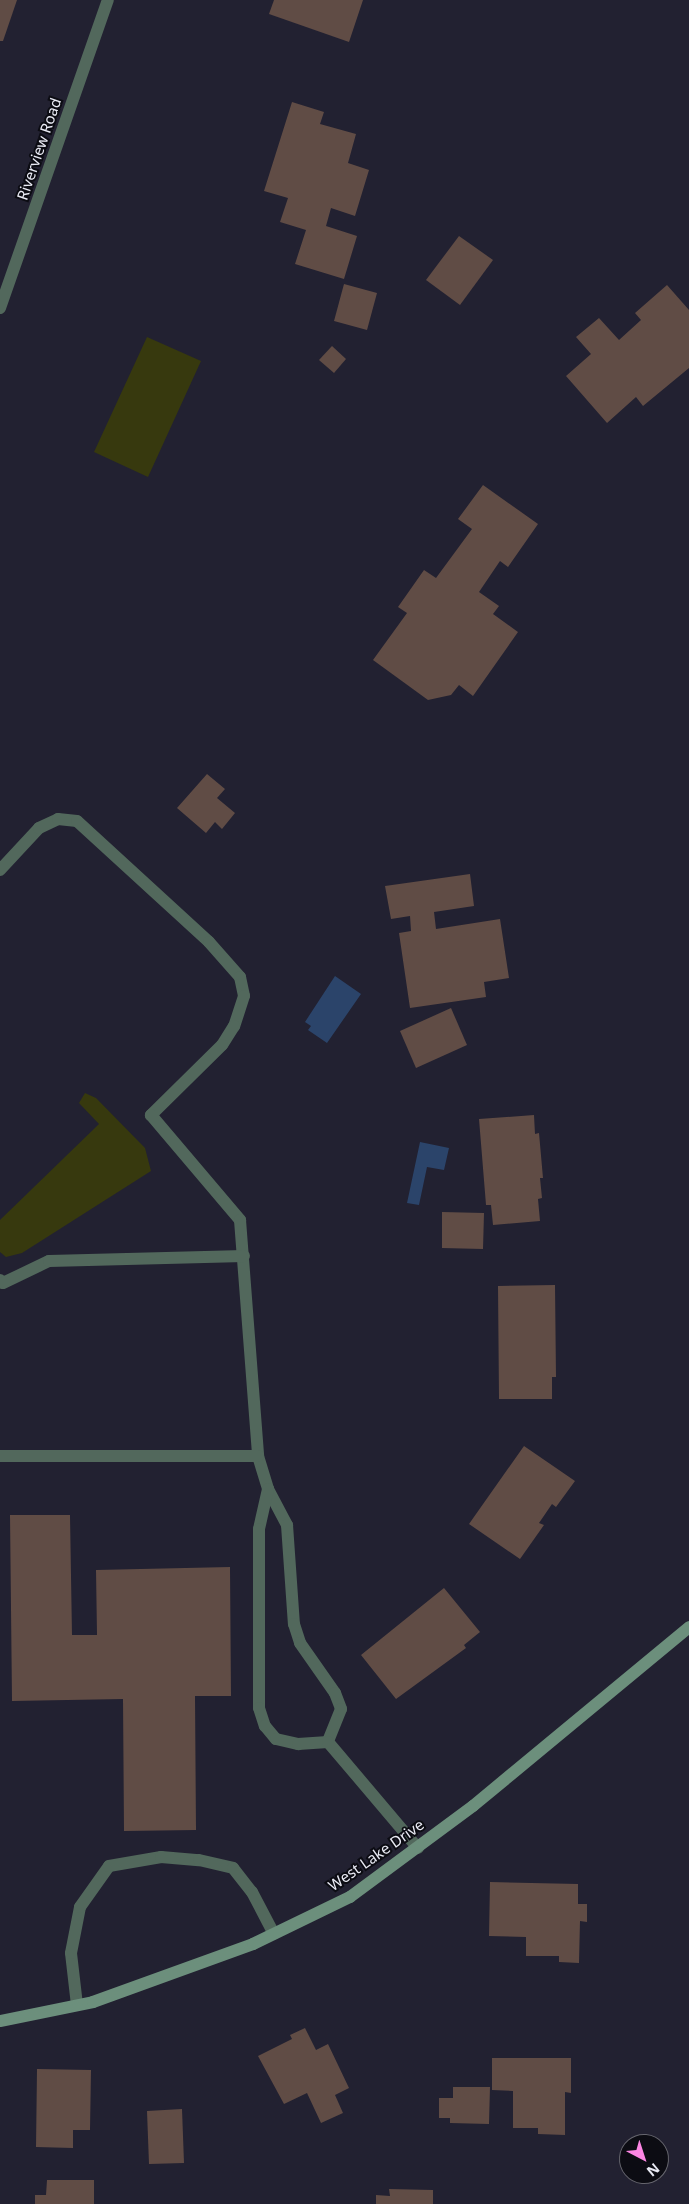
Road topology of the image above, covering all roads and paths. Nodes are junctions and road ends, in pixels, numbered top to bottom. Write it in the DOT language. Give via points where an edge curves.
graph roads {
  1 [pos="108,0"];
  2 [pos="0,308"];
  3 [pos="0,870"];
  4 [pos="244,1256"];
  5 [pos="1,1286"];
  6 [pos="0,1456"];
  7 [pos="258,1456"];
  8 [pos="268,1489"];
  9 [pos="689,1627"];
  10 [pos="328,1742"];
  11 [pos="418,1848"];
  12 [pos="274,1934"];
  13 [pos="77,2005"];
  14 [pos="0,2020"];
  1 -- 2 [label="street, Riverview Road"];
  3 -- 4 [label="street" via="39,828 58,819 77,821 209,942 240,977 244,996 242,1010 226,1039 151,1115 240,1220"];
  4 -- 5 [label="street" via="49,1261"];
  4 -- 7 [label="street"];
  6 -- 7 [label="street"];
  7 -- 8 [label="street"];
  8 -- 10 [label="street" via="287,1526 294,1624 300,1643 335,1693 340,1709"];
  8 -- 10 [label="street" via="258,1529 260,1708 265,1726 276,1739 298,1744"];
  9 -- 11 [label="main road, West Lake Drive"];
  10 -- 11 [label="street"];
  11 -- 12 [label="main road, West Lake Drive" via="350,1897"];
  12 -- 13 [label="main road, West Lake Drive" via="93,2002"];
  12 -- 13 [label="street" via="252,1892 233,1868 199,1860 161,1857 109,1866 80,1907 71,1952"];
  13 -- 14 [label="main road, West Lake Drive"];
}
